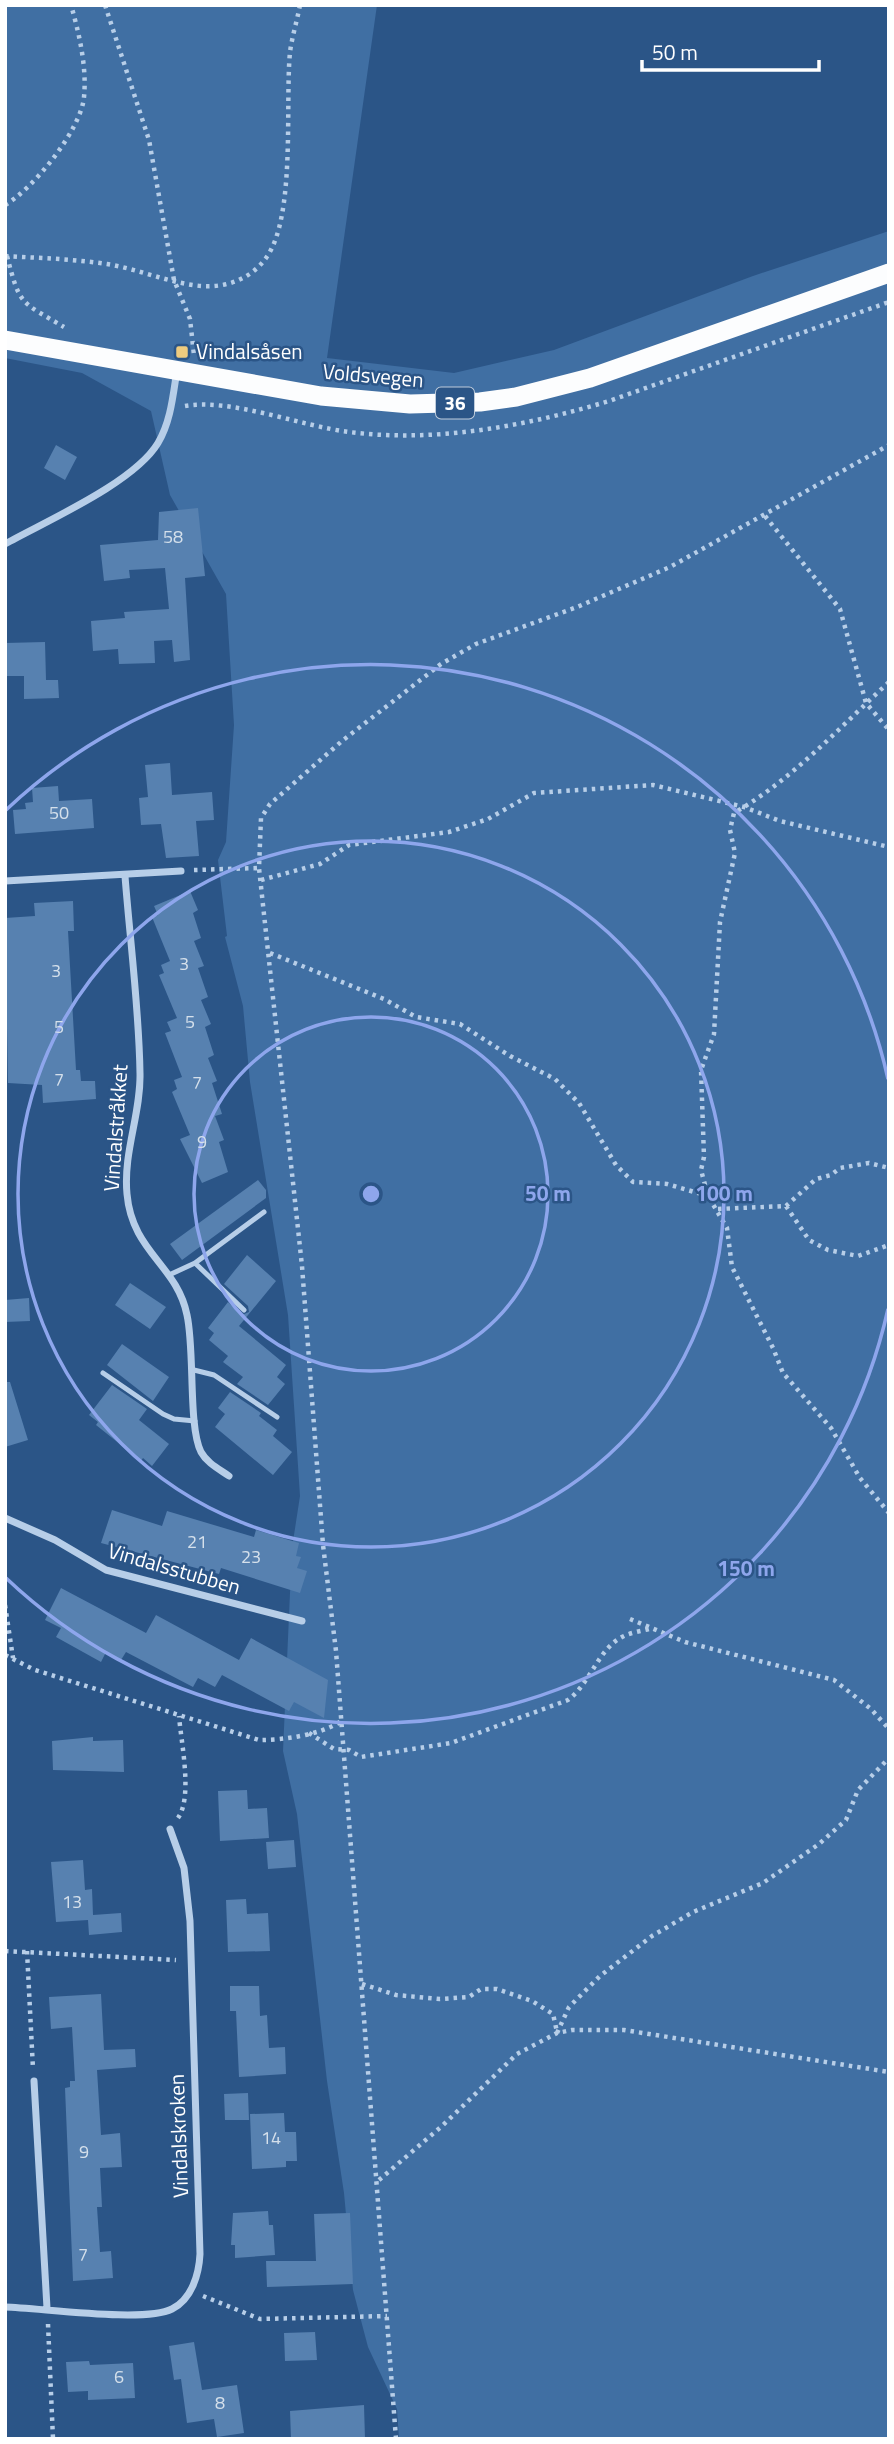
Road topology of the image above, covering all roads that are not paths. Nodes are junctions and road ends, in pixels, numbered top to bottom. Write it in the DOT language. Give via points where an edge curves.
graph roads {
  1 [pos="889,273"];
  2 [pos="5,340"];
  3 [pos="185,371"];
  4 [pos="5,544"];
  5 [pos="181,871"];
  6 [pos="125,876"];
  7 [pos="5,881"];
  8 [pos="264,1212"];
  9 [pos="195,1263"];
  10 [pos="169,1275"];
  11 [pos="244,1310"];
  12 [pos="194,1370"];
  13 [pos="103,1373"];
  14 [pos="277,1418"];
  15 [pos="195,1421"];
  16 [pos="229,1476"];
  17 [pos="5,1518"];
  18 [pos="302,1621"];
  19 [pos="170,1829"];
  20 [pos="34,2081"];
  21 [pos="5,2307"];
  22 [pos="47,2308"];
  1 -- 3 [label="highway, Voldsvegen / 36" via="590,378 516,397 480,402 370,402"];
  2 -- 3 [label="highway, Voldsvegen / 36"];
  3 -- 4 [label="street" via="166,426 143,462"];
  5 -- 6 [label="street"];
  6 -- 7 [label="street"];
  6 -- 10 [label="street, Vindalstråkket" via="140,1073 127,1154 127,1194 135,1232"];
  8 -- 9 [label="lane"];
  9 -- 10 [label="lane"];
  9 -- 11 [label="lane"];
  10 -- 12 [label="street, Vindalstråkket" via="187,1315"];
  12 -- 14 [label="lane" via="214,1374"];
  12 -- 15 [label="street, Vindalstråkket"];
  13 -- 15 [label="lane" via="163,1414"];
  15 -- 16 [label="street, Vindalstråkket" via="201,1453"];
  17 -- 18 [label="street, Vindalsstubben" via="117,1574"];
  19 -- 22 [label="street, Vindalskroken" via="187,1882 199,2269 190,2290 173,2309 150,2314"];
  20 -- 22 [label="street"];
  21 -- 22 [label="street"];
}
